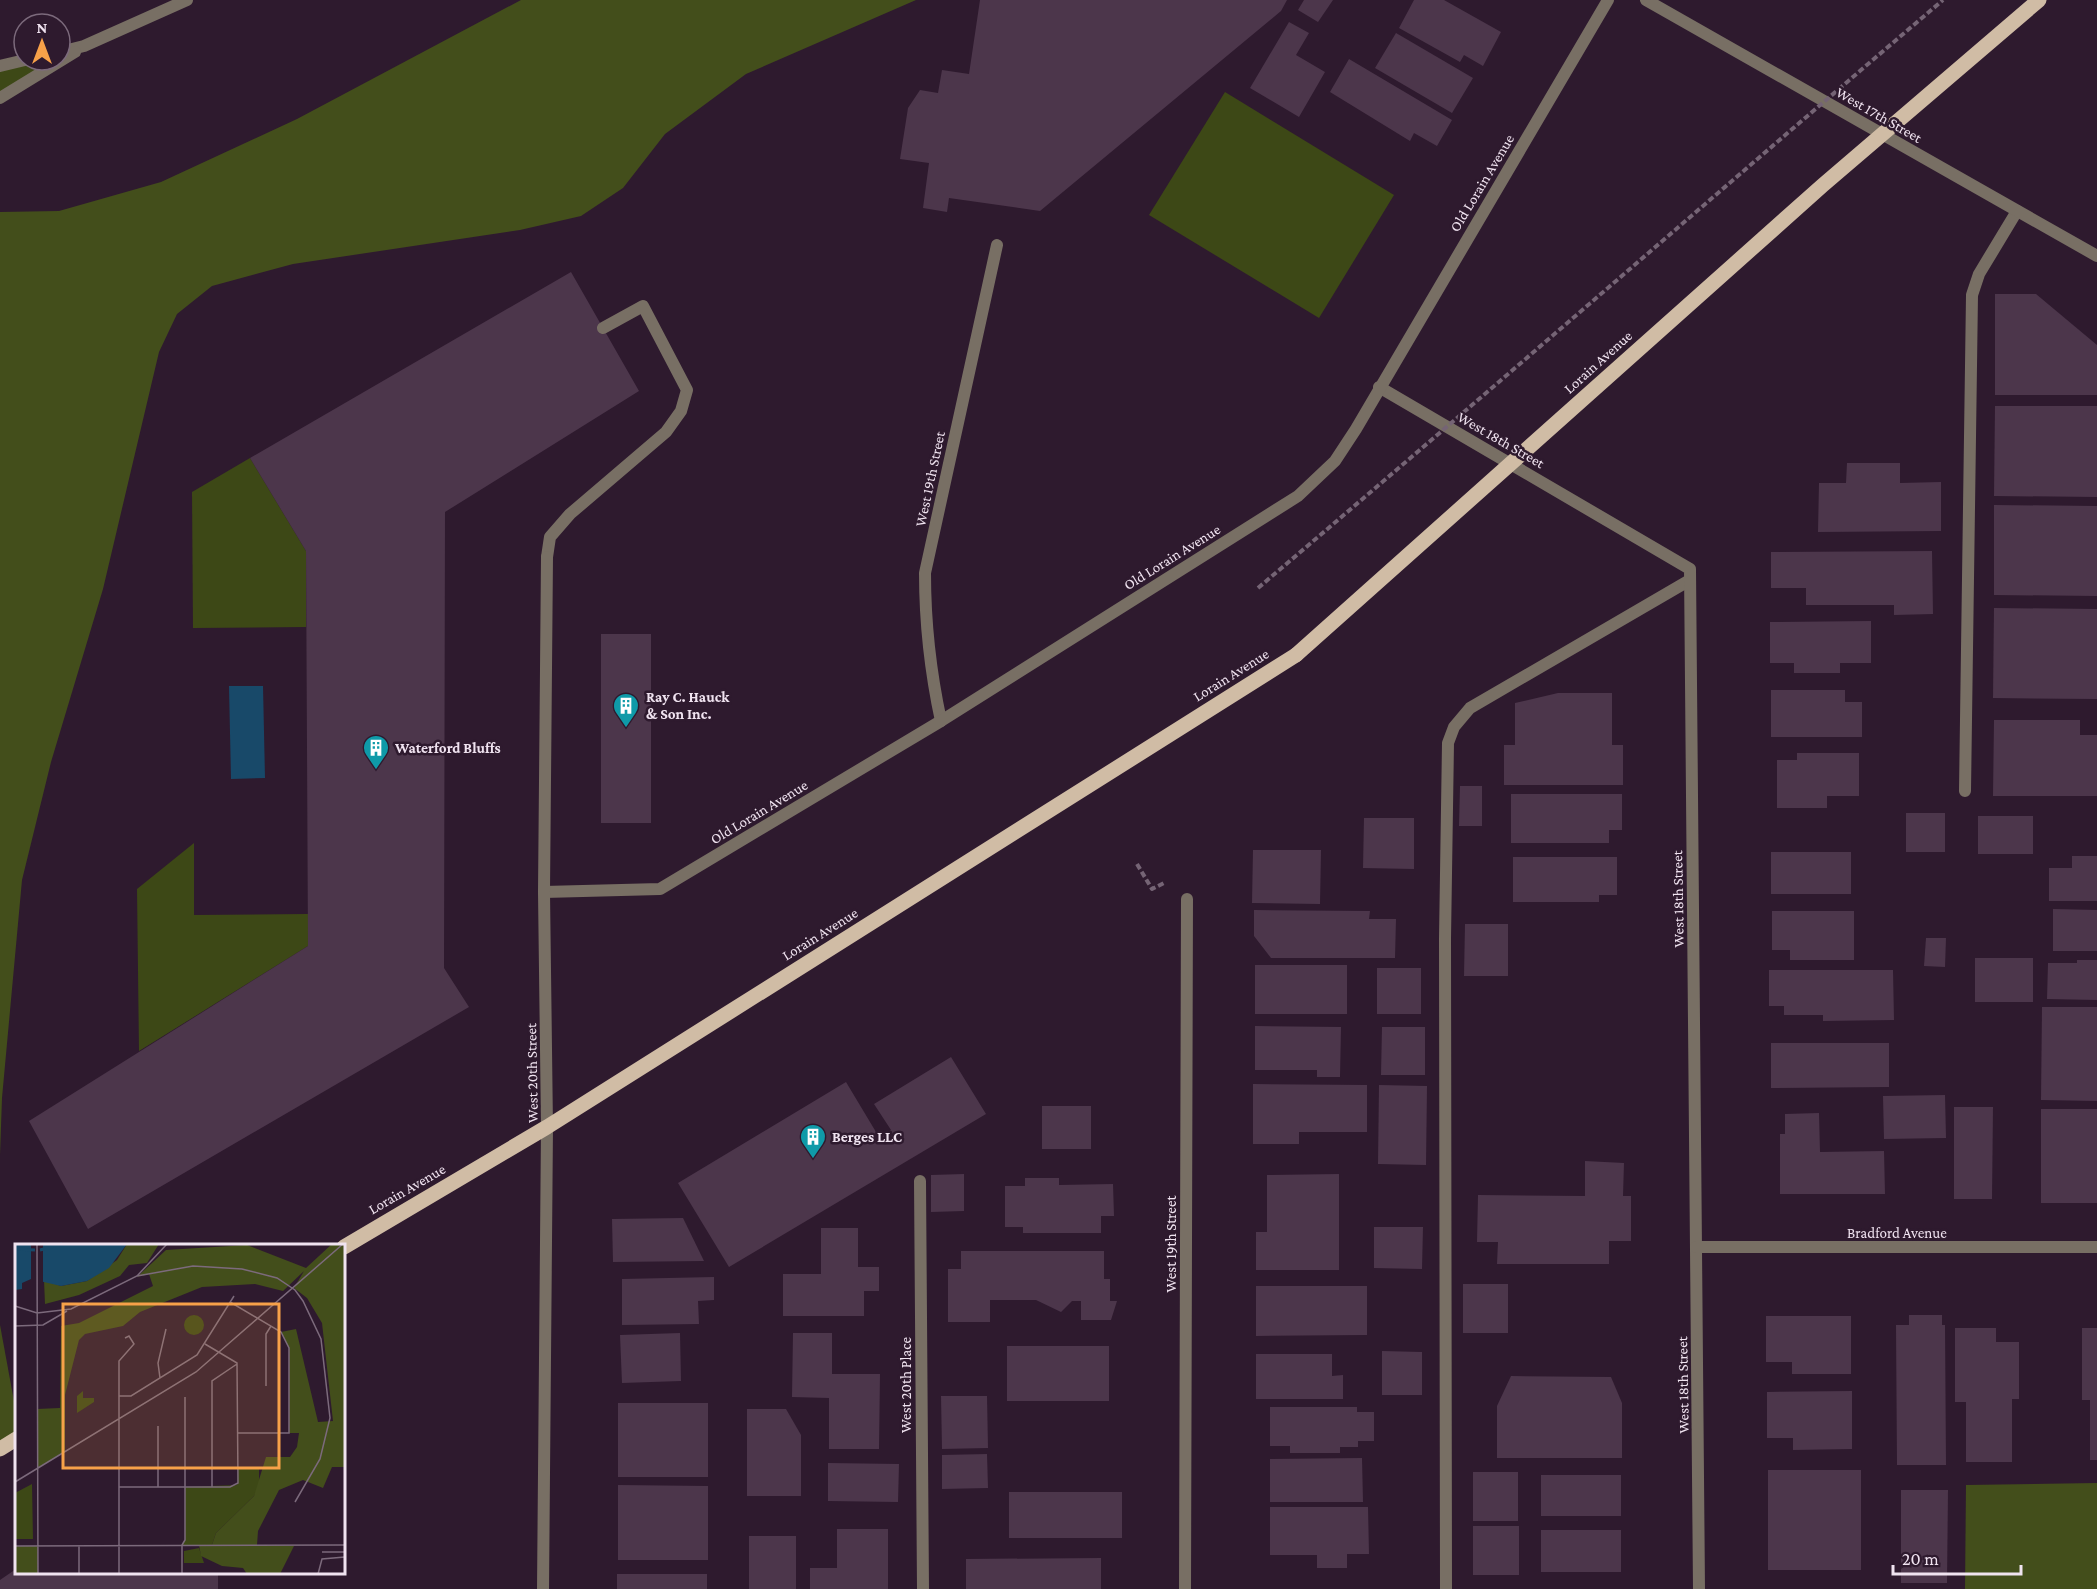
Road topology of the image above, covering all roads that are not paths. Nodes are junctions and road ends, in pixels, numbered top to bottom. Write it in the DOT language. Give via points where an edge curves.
graph roads {
  1 [pos="187,0"];
  2 [pos="1608,0"];
  3 [pos="1646,0"];
  4 [pos="2039,0"];
  5 [pos="84,46"];
  6 [pos="72,49"];
  7 [pos="0,98"];
  8 [pos="2017,210"];
  9 [pos="997,245"];
  10 [pos="2097,256"];
  11 [pos="603,328"];
  12 [pos="1379,387"];
  13 [pos="1690,580"];
  14 [pos="941,721"];
  15 [pos="1965,791"];
  16 [pos="544,892"];
  17 [pos="1187,899"];
  18 [pos="547,1127"];
  19 [pos="920,1181"];
  20 [pos="345,1246"];
  21 [pos="1696,1247"];
  22 [pos="2097,1247"];
  23 [pos="15,1440"];
  24 [pos="0,1449"];
  25 [pos="543,1589"];
  26 [pos="923,1589"];
  27 [pos="1185,1589"];
  28 [pos="1446,1589"];
  29 [pos="1699,1589"];
  1 -- 5 [label="street"];
  2 -- 12 [label="street, Old Lorain Avenue"];
  3 -- 8 [label="street, West 17th Street"];
  4 -- 18 [label="main road, Lorain Avenue, bridge" via="1823,185 1296,655"];
  5 -- 6 [label="street"];
  5 -- 7 [label="street"];
  8 -- 10 [label="street, West 17th Street"];
  8 -- 15 [label="street" via="1979,274 1972,295"];
  9 -- 14 [label="street, West 19th Street" via="925,573 925,625"];
  11 -- 16 [label="street, West 20th Street" via="643,306 687,390 681,411 666,432 570,514 550,537"];
  12 -- 13 [label="street, West 18th Street" via="1690,569"];
  12 -- 14 [label="street, Old Lorain Avenue" via="1335,461 1298,496"];
  13 -- 21 [label="street, West 18th Street"];
  13 -- 28 [label="street" via="1470,708 1454,727 1448,743"];
  14 -- 16 [label="street, Old Lorain Avenue" via="660,889"];
  16 -- 18 [label="street, West 20th Street"];
  17 -- 27 [label="street, West 19th Street"];
  18 -- 20 [label="main road, Lorain Avenue"];
  18 -- 25 [label="street, West 20th Street"];
  19 -- 26 [label="street, West 20th Place"];
  21 -- 22 [label="street, Bradford Avenue"];
  21 -- 29 [label="street, West 18th Street"];
  23 -- 24 [label="main road"];
}
